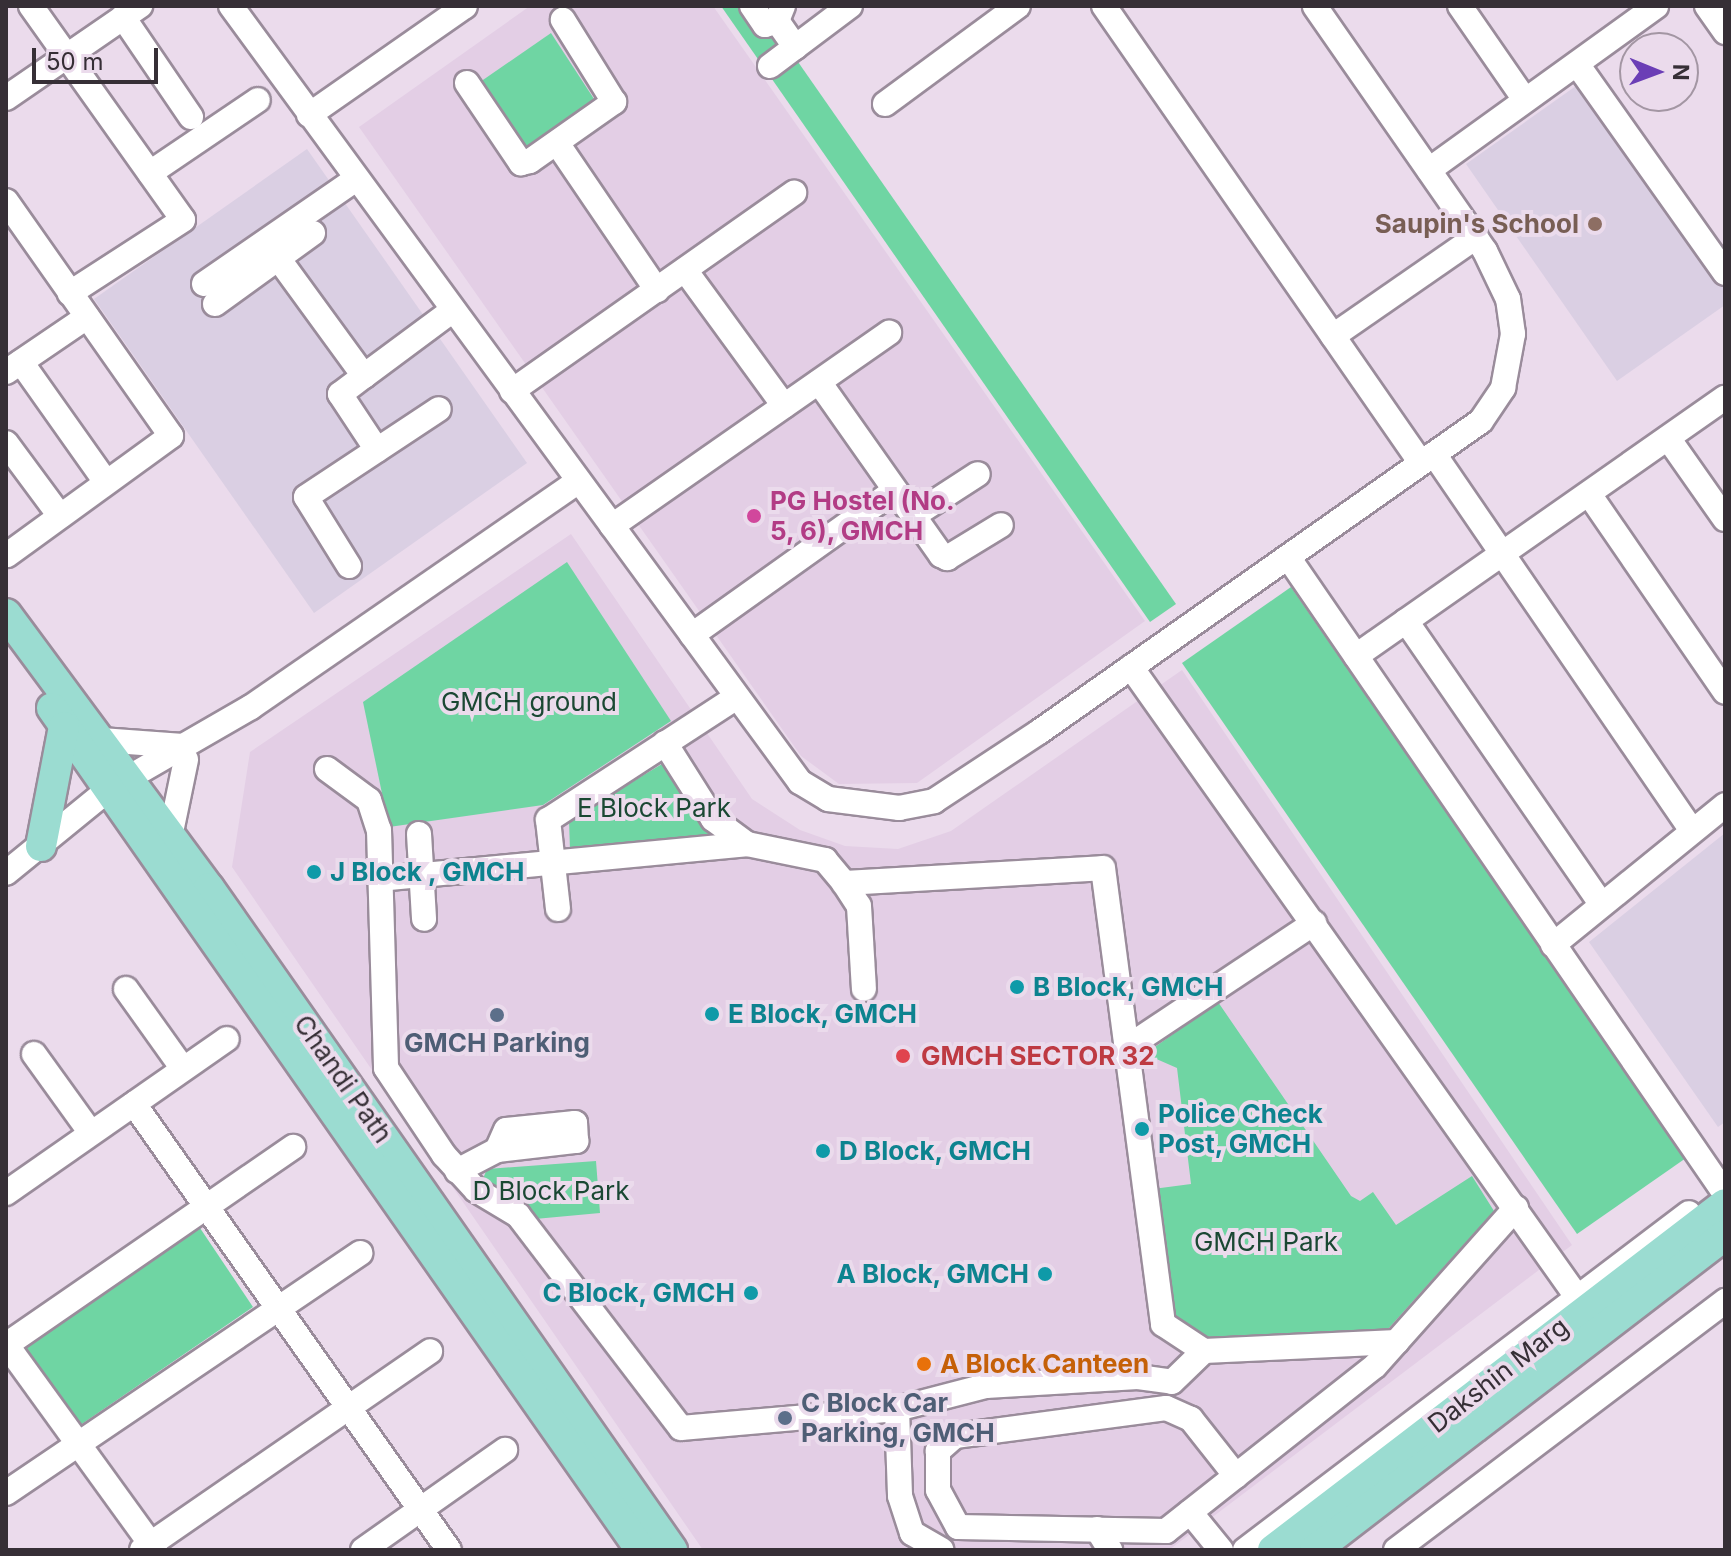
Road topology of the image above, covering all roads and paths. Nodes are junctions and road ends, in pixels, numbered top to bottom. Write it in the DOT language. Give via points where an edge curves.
graph roads {
  1 [pos="31,6"];
  2 [pos="231,6"];
  3 [pos="465,6"];
  4 [pos="752,6"];
  5 [pos="850,6"];
  6 [pos="1018,6"];
  7 [pos="1104,6"];
  8 [pos="1315,6"];
  9 [pos="1460,6"];
  10 [pos="1707,6"];
  11 [pos="1643,10"];
  12 [pos="131,12"];
  13 [pos="780,14"];
  14 [pos="563,20"];
  15 [pos="1725,32"];
  16 [pos="795,47"];
  17 [pos="66,56"];
  18 [pos="1577,64"];
  19 [pos="770,66"];
  20 [pos="467,83"];
  21 [pos="6,98"];
  22 [pos="258,100"];
  23 [pos="1525,100"];
  24 [pos="885,104"];
  25 [pos="309,115"];
  26 [pos="191,117"];
  27 [pos="557,143"];
  28 [pos="1429,170"];
  29 [pos="150,173"];
  30 [pos="356,179"];
  31 [pos="794,193"];
  32 [pos="6,201"];
  33 [pos="313,233"];
  34 [pos="1476,237"];
  35 [pos="278,258"];
  36 [pos="685,270"];
  37 [pos="1725,273"];
  38 [pos="657,290"];
  39 [pos="70,293"];
  40 [pos="453,310"];
  41 [pos="87,317"];
  42 [pos="889,333"];
  43 [pos="1333,336"];
  44 [pos="14,367"];
  45 [pos="364,376"];
  46 [pos="819,382"];
  47 [pos="512,391"];
  48 [pos="1725,398"];
  49 [pos="784,406"];
  50 [pos="439,409"];
  51 [pos="1668,438"];
  52 [pos="6,443"];
  53 [pos="377,450"];
  54 [pos="1428,458"];
  55 [pos="978,474"];
  56 [pos="578,481"];
  57 [pos="106,482"];
  58 [pos="895,490"];
  59 [pos="1589,494"];
  60 [pos="60,516"];
  61 [pos="913,516"];
  62 [pos="1725,519"];
  63 [pos="1001,525"];
  64 [pos="612,526"];
  65 [pos="1502,554"];
  66 [pos="7,555"];
  67 [pos="1288,557"];
  68 [pos="349,566"];
  69 [pos="6,614"];
  70 [pos="1406,621"];
  71 [pos="692,635"];
  72 [pos="6,640"];
  73 [pos="1356,656"];
  74 [pos="1131,667"];
  75 [pos="1723,684"];
  76 [pos="737,697"];
  77 [pos="64,727"];
  78 [pos="101,740"];
  79 [pos="665,743"];
  80 [pos="184,753"];
  81 [pos="327,769"];
  82 [pos="124,792"];
  83 [pos="1725,805"];
  84 [pos="1692,831"];
  85 [pos="419,834"];
  86 [pos="170,837"];
  87 [pos="747,844"];
  88 [pos="41,846"];
  89 [pos="552,865"];
  90 [pos="6,873"];
  91 [pos="422,875"];
  92 [pos="380,879"];
  93 [pos="844,883"];
  94 [pos="1601,904"];
  95 [pos="558,909"];
  96 [pos="424,919"];
  97 [pos="1314,923"];
  98 [pos="1553,945"];
  99 [pos="126,989"];
  100 [pos="864,989"];
  101 [pos="227,1039"];
  102 [pos="1126,1048"];
  103 [pos="34,1054"];
  104 [pos="183,1069"];
  105 [pos="134,1104"];
  106 [pos="91,1133"];
  107 [pos="293,1147"];
  108 [pos="497,1150"];
  109 [pos="457,1171"];
  110 [pos="6,1193"];
  111 [pos="1724,1193"];
  112 [pos="207,1207"];
  113 [pos="1516,1208"];
  114 [pos="1725,1235"];
  115 [pos="360,1253"];
  116 [pos="1577,1297"];
  117 [pos="1725,1301"];
  118 [pos="279,1309"];
  119 [pos="1397,1342"];
  120 [pos="6,1344"];
  121 [pos="430,1351"];
  122 [pos="1204,1351"];
  123 [pos="348,1407"];
  124 [pos="897,1409"];
  125 [pos="79,1445"];
  126 [pos="505,1450"];
  127 [pos="1236,1476"];
  128 [pos="6,1493"];
  129 [pos="420,1509"];
  130 [pos="1190,1512"];
  131 [pos="1094,1536"];
  132 [pos="149,1548"];
  133 [pos="363,1550"];
  134 [pos="449,1550"];
  135 [pos="641,1550"];
  136 [pos="672,1550"];
  137 [pos="942,1550"];
  138 [pos="1053,1550"];
  139 [pos="1221,1550"];
  140 [pos="1245,1550"];
  141 [pos="1273,1550"];
  142 [pos="1315,1550"];
  143 [pos="1396,1550"];
  1 -- 17 [label="street"];
  2 -- 25 [label="street"];
  3 -- 25 [label="street"];
  4 -- 13 [label="street" via="765,25"];
  5 -- 16 [label="street"];
  6 -- 24 [label="street"];
  7 -- 43 [label="street"];
  8 -- 28 [label="street"];
  9 -- 23 [label="street"];
  10 -- 15 [label="street"];
  11 -- 18 [label="street"];
  12 -- 17 [label="street"];
  12 -- 26 [label="street"];
  13 -- 16 [label="street"];
  14 -- 27 [label="street" via="614,102"];
  16 -- 19 [label="street"];
  17 -- 21 [label="street"];
  17 -- 29 [label="street"];
  18 -- 23 [label="street"];
  18 -- 37 [label="street"];
  20 -- 27 [label="street" via="521,163"];
  22 -- 29 [label="street"];
  23 -- 28 [label="street"];
  25 -- 30 [label="street"];
  27 -- 38 [label="street"];
  28 -- 34 [label="street"];
  29 -- 39 [label="street" via="183,220"];
  30 -- 35 [label="street" via="210,294"];
  30 -- 40 [label="street"];
  31 -- 36 [label="street"];
  32 -- 39 [label="street"];
  33 -- 35 [label="street"];
  34 -- 43 [label="street"];
  34 -- 54 [label="street" via="1508,299 1513,334 1503,388 1481,421"];
  35 -- 45 [label="street"];
  36 -- 38 [label="street"];
  36 -- 49 [label="street"];
  38 -- 47 [label="street"];
  39 -- 41 [label="street"];
  40 -- 45 [label="street"];
  40 -- 47 [label="street"];
  41 -- 44 [label="street"];
  41 -- 57 [label="street" via="171,436"];
  42 -- 46 [label="street"];
  43 -- 54 [label="street"];
  44 -- 57 [label="street"];
  45 -- 53 [label="street" via="340,394"];
  46 -- 49 [label="street"];
  46 -- 58 [label="street"];
  47 -- 56 [label="street"];
  48 -- 51 [label="street"];
  49 -- 64 [label="street"];
  50 -- 53 [label="street"];
  51 -- 59 [label="street"];
  51 -- 62 [label="street"];
  52 -- 60 [label="street"];
  53 -- 68 [label="street" via="306,497"];
  54 -- 65 [label="street"];
  54 -- 67 [label="street"];
  55 -- 61 [label="street"];
  56 -- 64 [label="street"];
  56 -- 80 [label="street"];
  57 -- 60 [label="street"];
  58 -- 61 [label="street"];
  58 -- 71 [label="street"];
  59 -- 65 [label="street"];
  59 -- 75 [label="street"];
  60 -- 66 [label="street"];
  61 -- 63 [label="street" via="947,558"];
  64 -- 71 [label="street"];
  65 -- 70 [label="street"];
  65 -- 84 [label="street"];
  67 -- 73 [label="street"];
  67 -- 74 [label="street"];
  69 -- 78 [label="main road, Chandi Path"];
  70 -- 73 [label="street"];
  70 -- 94 [label="street"];
  71 -- 76 [label="street"];
  72 -- 77 [label="main road, Chandi Path"];
  73 -- 98 [label="street"];
  74 -- 76 [label="street" via="934,801 899,808 838,802 800,782"];
  74 -- 97 [label="street"];
  76 -- 79 [label="street"];
  77 -- 82 [label="main road, Chandi Path"];
  77 -- 88 [label="main road"];
  78 -- 80 [label="street"];
  78 -- 82 [label="main road, Chandi Path"];
  79 -- 87 [label="street" via="713,819"];
  79 -- 89 [label="street" via="548,820"];
  80 -- 82 [label="street"];
  80 -- 86 [label="street"];
  81 -- 92 [label="street" via="369,800"];
  82 -- 86 [label="main road, Chandi Path"];
  82 -- 88 [label="street"];
  82 -- 135 [label="main road, Chandi Path"];
  83 -- 84 [label="street"];
  84 -- 94 [label="street"];
  85 -- 91 [label="street"];
  86 -- 136 [label="main road, Chandi Path"];
  87 -- 89 [label="street"];
  87 -- 93 [label="street" via="825,860"];
  88 -- 90 [label="street"];
  89 -- 91 [label="street"];
  89 -- 95 [label="street"];
  91 -- 92 [label="street"];
  91 -- 96 [label="street"];
  92 -- 109 [label="street" via="386,1068"];
  93 -- 100 [label="street" via="859,906"];
  93 -- 102 [label="street" via="1103,868"];
  94 -- 98 [label="street"];
  97 -- 102 [label="street"];
  97 -- 113 [label="street"];
  98 -- 111 [label="street"];
  99 -- 104 [label="street"];
  101 -- 104 [label="street"];
  102 -- 122 [label="street" via="1163,1324"];
  103 -- 106 [label="street"];
  104 -- 105 [label="street"];
  105 -- 106 [label="street"];
  105 -- 112 [label="street"];
  106 -- 110 [label="street"];
  107 -- 112 [label="street"];
  108 -- 109 [label="street"];
  109 -- 124 [label="street" via="518,1215 681,1428"];
  111 -- 116 [label="street"];
  111 -- 141 [label="main road, Dakshin Marg"];
  112 -- 118 [label="street"];
  112 -- 120 [label="street"];
  113 -- 116 [label="street"];
  113 -- 119 [label="street"];
  114 -- 142 [label="main road, Dakshin Marg"];
  115 -- 118 [label="street"];
  116 -- 140 [label="street"];
  117 -- 143 [label="street"];
  118 -- 123 [label="street"];
  118 -- 125 [label="street"];
  119 -- 122 [label="street"];
  119 -- 127 [label="street"];
  120 -- 125 [label="street"];
  121 -- 123 [label="street"];
  122 -- 124 [label="street" via="1172,1382 1138,1377 986,1386"];
  123 -- 129 [label="street"];
  123 -- 132 [label="street"];
  124 -- 137 [label="street" via="900,1496 912,1533"];
  125 -- 128 [label="street"];
  125 -- 132 [label="street"];
  126 -- 129 [label="street"];
  127 -- 130 [label="street"];
  127 -- 131 [label="street" via="1191,1419 1166,1408 955,1436 938,1451 938,1490 958,1527"];
  129 -- 133 [label="street"];
  129 -- 134 [label="street"];
  130 -- 131 [label="street" via="1166,1531"];
  130 -- 139 [label="street"];
  131 -- 138 [label="street"];
}
